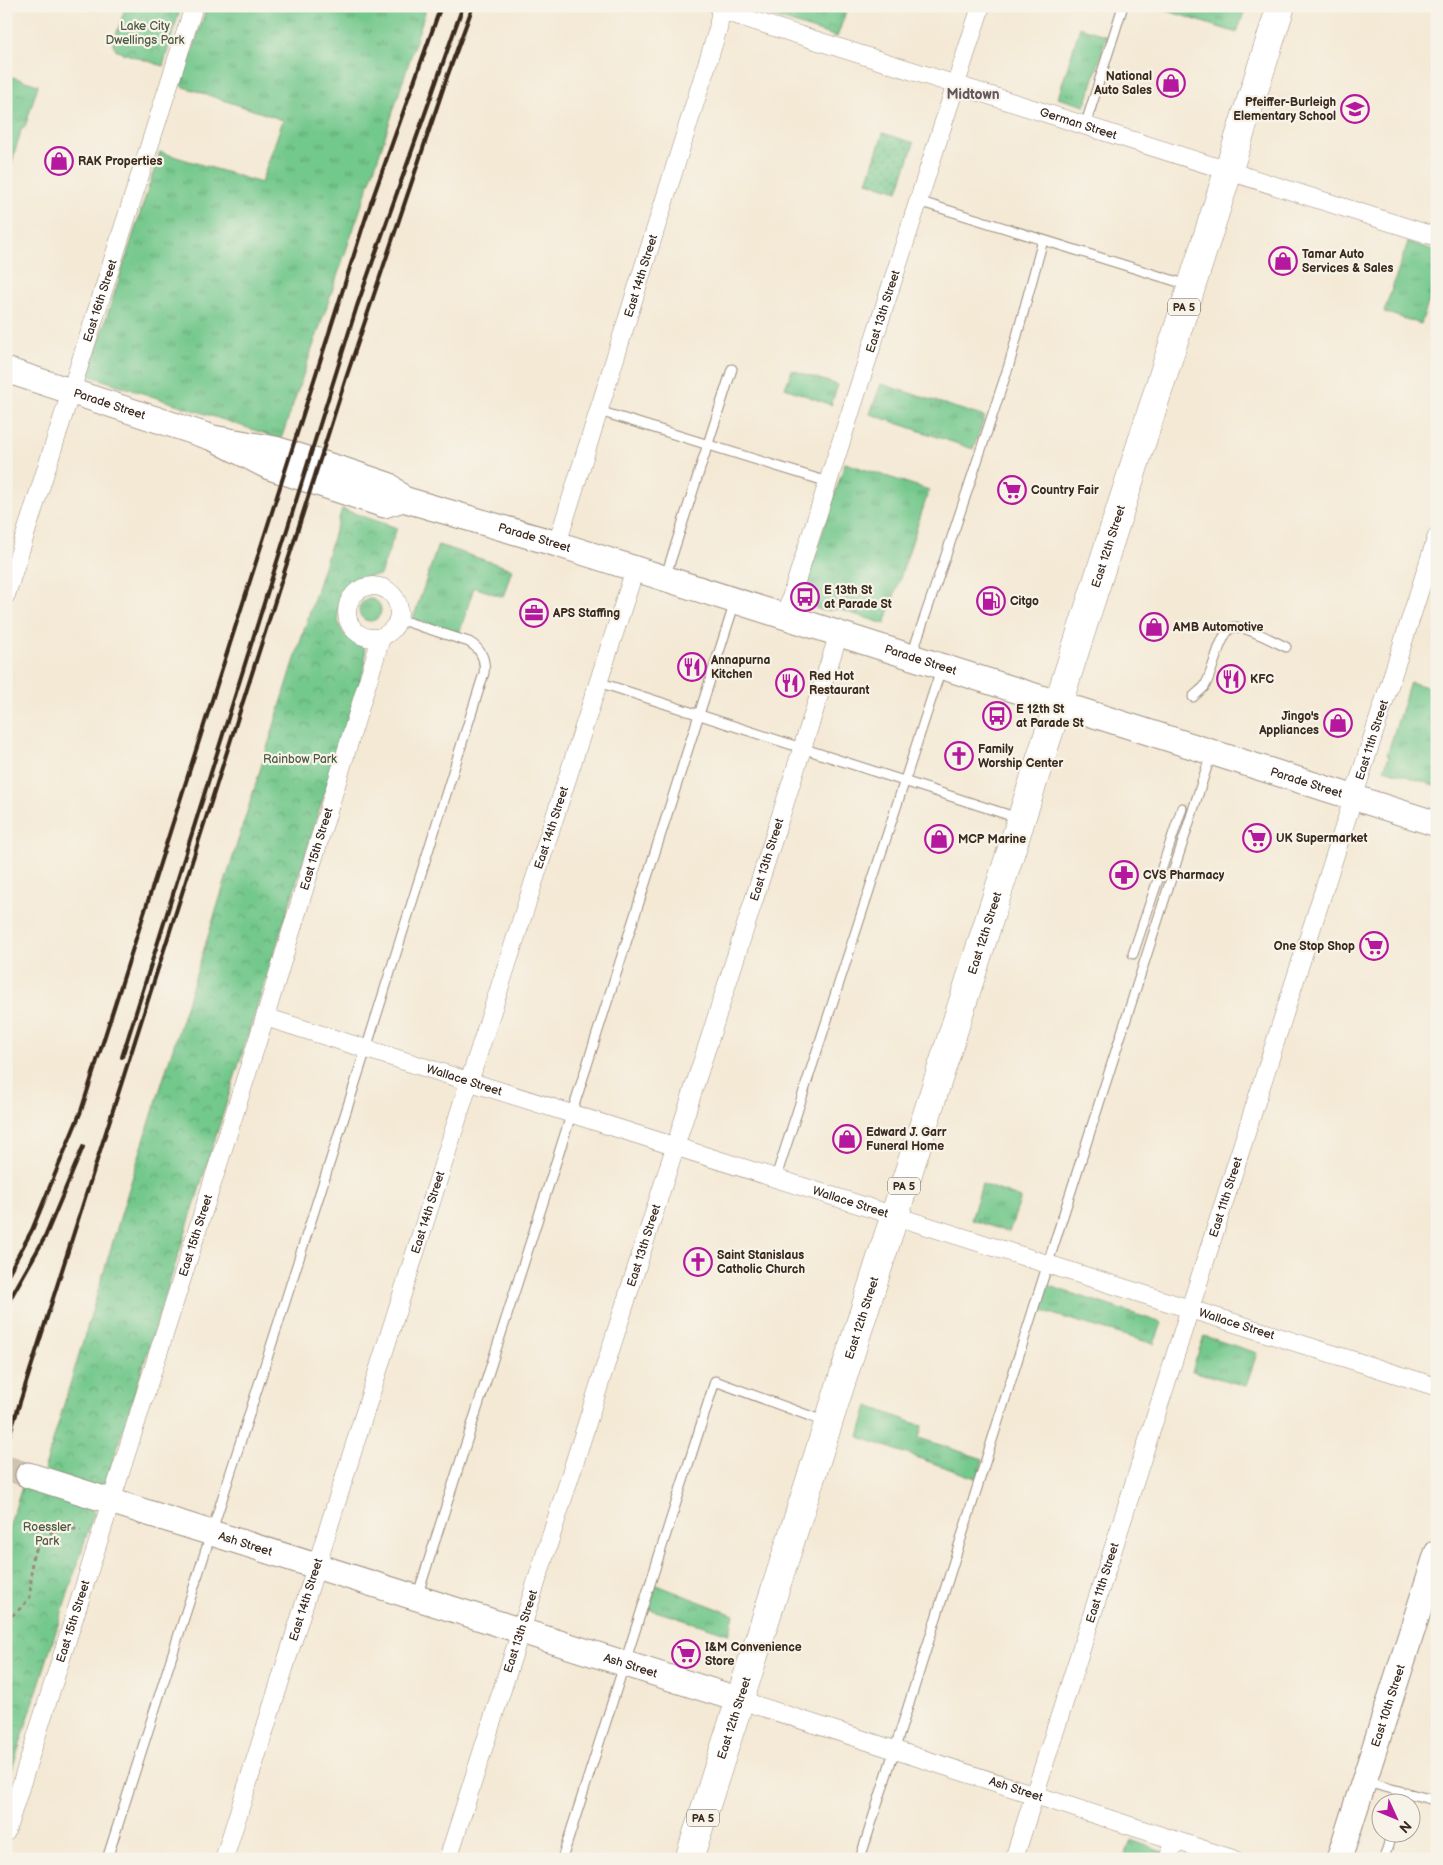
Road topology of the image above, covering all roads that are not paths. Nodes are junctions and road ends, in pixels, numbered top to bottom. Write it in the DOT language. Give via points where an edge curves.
graph roads {
  1 [pos="194,6"];
  2 [pos="981,6"];
  3 [pos="1123,6"];
  4 [pos="1281,6"];
  5 [pos="721,8"];
  6 [pos="956,85"];
  7 [pos="1085,126"];
  8 [pos="1227,171"];
  9 [pos="918,201"];
  10 [pos="1437,237"];
  11 [pos="1043,240"];
  12 [pos="1191,285"];
  13 [pos="732,368"];
  14 [pos="6,370"];
  15 [pos="71,391"];
  16 [pos="599,411"];
  17 [pos="708,445"];
  18 [pos="828,482"];
  19 [pos="1437,536"];
  20 [pos="556,544"];
  21 [pos="635,568"];
  22 [pos="665,578"];
  23 [pos="6,595"];
  24 [pos="735,600"];
  25 [pos="785,616"];
  26 [pos="398,619"];
  27 [pos="839,634"];
  28 [pos="381,638"];
  29 [pos="1286,646"];
  30 [pos="911,656"];
  31 [pos="942,666"];
  32 [pos="598,682"];
  33 [pos="1193,697"];
  34 [pos="1058,703"];
  35 [pos="698,714"];
  36 [pos="802,748"];
  37 [pos="1212,751"];
  38 [pos="905,780"];
  39 [pos="1353,797"];
  40 [pos="1182,808"];
  41 [pos="1021,818"];
  42 [pos="1437,824"];
  43 [pos="1134,954"];
  44 [pos="265,1017"];
  45 [pos="366,1049"];
  46 [pos="469,1082"];
  47 [pos="570,1113"];
  48 [pos="675,1147"];
  49 [pos="776,1177"];
  50 [pos="895,1215"];
  51 [pos="1048,1263"];
  52 [pos="1190,1308"];
  53 [pos="1437,1387"];
  54 [pos="829,1422"];
  55 [pos="28,1475"];
  56 [pos="111,1502"];
  57 [pos="210,1533"];
  58 [pos="1437,1553"];
  59 [pos="317,1567"];
  60 [pos="417,1597"];
  61 [pos="521,1632"];
  62 [pos="624,1663"];
  63 [pos="740,1700"];
  64 [pos="895,1750"];
  65 [pos="1363,1782"];
  66 [pos="1406,1792"];
  67 [pos="1034,1795"];
  68 [pos="1420,1796"];
  69 [pos="1437,1801"];
  70 [pos="6,1832"];
  71 [pos="1174,1840"];
  72 [pos="1389,1842"];
  73 [pos="107,1859"];
  74 [pos="224,1859"];
  75 [pos="448,1859"];
  76 [pos="562,1859"];
  77 [pos="689,1859"];
  78 [pos="860,1859"];
  79 [pos="1014,1859"];
  80 [pos="1168,1859"];
  81 [pos="1233,1859"];
  82 [pos="1339,1859"];
  83 [pos="1384,1859"];
  1 -- 15 [label="street, East 16th Street"];
  2 -- 6 [label="street, East 13th Street"];
  3 -- 7 [label="lane"];
  4 -- 8 [label="main road, East 12th Street / PA 5"];
  5 -- 6 [label="street, German Street"];
  5 -- 16 [label="street, East 14th Street" via="718,29"];
  6 -- 7 [label="street, German Street"];
  6 -- 9 [label="street, East 13th Street"];
  7 -- 8 [label="street, German Street"];
  8 -- 10 [label="street, German Street"];
  8 -- 12 [label="main road, East 12th Street / PA 5"];
  9 -- 11 [label="lane"];
  9 -- 18 [label="street, East 13th Street"];
  11 -- 12 [label="lane"];
  11 -- 30 [label="lane" via="1009,365"];
  12 -- 34 [label="main road, East 12th Street / PA 5"];
  13 -- 17 [label="lane"];
  14 -- 15 [label="main road, Parade Street"];
  15 -- 20 [label="main road, Parade Street" via="213,438 269,466 384,505 403,499"];
  15 -- 23 [label="street, East 16th Street"];
  16 -- 17 [label="lane"];
  16 -- 20 [label="street, East 14th Street"];
  17 -- 18 [label="lane"];
  17 -- 22 [label="lane"];
  18 -- 25 [label="street, East 13th Street"];
  19 -- 39 [label="street, East 11th Street"];
  20 -- 21 [label="main road, Parade Street"];
  21 -- 22 [label="main road, Parade Street"];
  21 -- 32 [label="street, East 14th Street"];
  22 -- 24 [label="main road, Parade Street"];
  24 -- 25 [label="main road, Parade Street"];
  24 -- 35 [label="lane"];
  25 -- 27 [label="main road, Parade Street"];
  26 -- 28 [label="street, East 15th Street" via="392,630"];
  26 -- 28 [label="street" via="397,602 386,589 369,586 353,594 346,610 350,626 364,637"];
  26 -- 45 [label="lane" via="469,642 480,651 485,665"];
  27 -- 30 [label="main road, Parade Street"];
  27 -- 36 [label="street, East 13th Street"];
  28 -- 44 [label="street, East 15th Street"];
  29 -- 33 [label="lane" via="1249,630 1232,628 1221,642 1205,686"];
  30 -- 31 [label="main road, Parade Street"];
  31 -- 34 [label="main road, Parade Street"];
  31 -- 38 [label="lane"];
  32 -- 35 [label="lane"];
  32 -- 46 [label="street, East 14th Street"];
  34 -- 37 [label="main road, Parade Street"];
  34 -- 41 [label="main road, East 12th Street / PA 5"];
  35 -- 36 [label="lane"];
  35 -- 47 [label="lane"];
  36 -- 38 [label="lane"];
  36 -- 48 [label="street, East 13th Street"];
  37 -- 39 [label="main road, Parade Street"];
  37 -- 51 [label="lane"];
  38 -- 41 [label="lane"];
  38 -- 49 [label="lane"];
  39 -- 42 [label="main road, Parade Street"];
  39 -- 52 [label="street, East 11th Street"];
  40 -- 43 [label="lane"];
  41 -- 50 [label="main road, East 12th Street / PA 5"];
  44 -- 45 [label="street, Wallace Street"];
  44 -- 56 [label="street, East 15th Street"];
  45 -- 46 [label="street, Wallace Street"];
  45 -- 57 [label="lane"];
  46 -- 47 [label="street, Wallace Street"];
  46 -- 59 [label="street, East 14th Street"];
  47 -- 48 [label="street, Wallace Street"];
  47 -- 60 [label="lane"];
  48 -- 49 [label="street, Wallace Street"];
  48 -- 61 [label="street, East 13th Street"];
  49 -- 50 [label="street, Wallace Street"];
  50 -- 51 [label="street, Wallace Street"];
  50 -- 54 [label="main road, East 12th Street / PA 5"];
  51 -- 52 [label="street, Wallace Street"];
  51 -- 64 [label="lane"];
  52 -- 53 [label="street, Wallace Street"];
  52 -- 67 [label="street, East 11th Street"];
  54 -- 62 [label="lane" via="715,1381"];
  54 -- 63 [label="main road, East 12th Street / PA 5"];
  55 -- 56 [label="main road, Ash Street"];
  56 -- 57 [label="main road, Ash Street"];
  56 -- 70 [label="street, East 15th Street"];
  57 -- 59 [label="main road, Ash Street"];
  57 -- 73 [label="lane"];
  58 -- 65 [label="main road, East 10th Street"];
  59 -- 60 [label="main road, Ash Street"];
  59 -- 74 [label="street, East 14th Street"];
  60 -- 61 [label="main road, Ash Street"];
  61 -- 62 [label="main road, Ash Street"];
  61 -- 75 [label="street, East 13th Street"];
  62 -- 63 [label="main road, Ash Street"];
  62 -- 76 [label="lane"];
  63 -- 64 [label="street, Ash Street"];
  63 -- 77 [label="main road, East 12th Street / PA 5"];
  64 -- 67 [label="street, Ash Street"];
  64 -- 78 [label="lane"];
  65 -- 66 [label="lane"];
  65 -- 82 [label="main road, East 10th Street"];
  67 -- 71 [label="street, Ash Street"];
  67 -- 79 [label="street, East 11th Street"];
  68 -- 69 [label="lane"];
  71 -- 80 [label="street"];
  71 -- 81 [label="street, Ash Street"];
  72 -- 83 [label="lane"];
}
